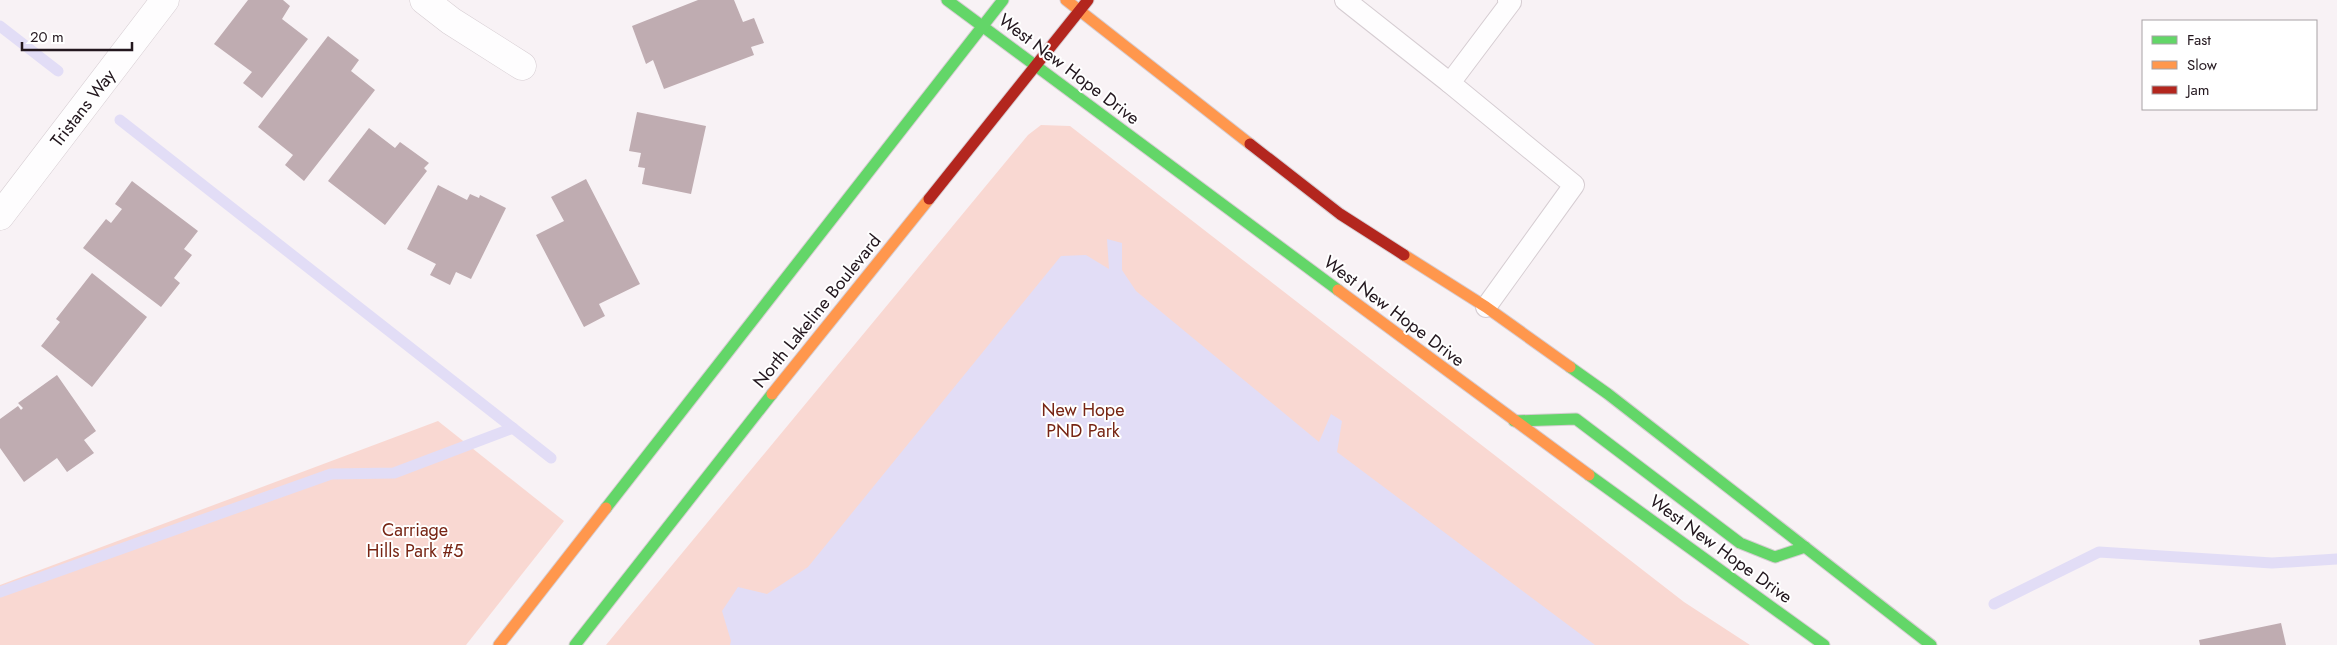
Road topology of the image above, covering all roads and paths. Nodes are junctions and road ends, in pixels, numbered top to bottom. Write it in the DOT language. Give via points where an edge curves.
graph roads {
  1 [pos="165,0"];
  2 [pos="424,0"];
  3 [pos="947,0"];
  4 [pos="1003,0"];
  5 [pos="1066,0"];
  6 [pos="1088,0"];
  7 [pos="1345,0"];
  8 [pos="1508,0"];
  9 [pos="1080,10"];
  10 [pos="982,27"];
  11 [pos="522,66"];
  12 [pos="1036,67"];
  13 [pos="1450,83"];
  14 [pos="0,216"];
  15 [pos="1486,307"];
  16 [pos="1514,421"];
  17 [pos="1805,547"];
  18 [pos="499,645"];
  19 [pos="575,645"];
  20 [pos="1824,645"];
  21 [pos="1932,645"];
  1 -- 14 [label="street, Tristans Way"];
  2 -- 11 [label="street"];
  3 -- 10 [label="main road, West New Hope Drive"];
  4 -- 10 [label="main road"];
  5 -- 9 [label="main road"];
  6 -- 9 [label="main road, North Lakeline Boulevard"];
  7 -- 13 [label="lane"];
  8 -- 13 [label="lane" via="1511,2"];
  9 -- 12 [label="main road, North Lakeline Boulevard"];
  9 -- 15 [label="main road" via="1340,214"];
  10 -- 12 [label="main road, West New Hope Drive"];
  10 -- 18 [label="main road"];
  12 -- 16 [label="main road, West New Hope Drive"];
  12 -- 19 [label="main road, North Lakeline Boulevard" via="723,454"];
  13 -- 15 [label="lane" via="1574,185"];
  15 -- 17 [label="main road" via="1608,394"];
  16 -- 17 [label="main road" via="1576,419 1740,543 1774,557"];
  16 -- 20 [label="main road, West New Hope Drive"];
  17 -- 21 [label="main road"];
}
